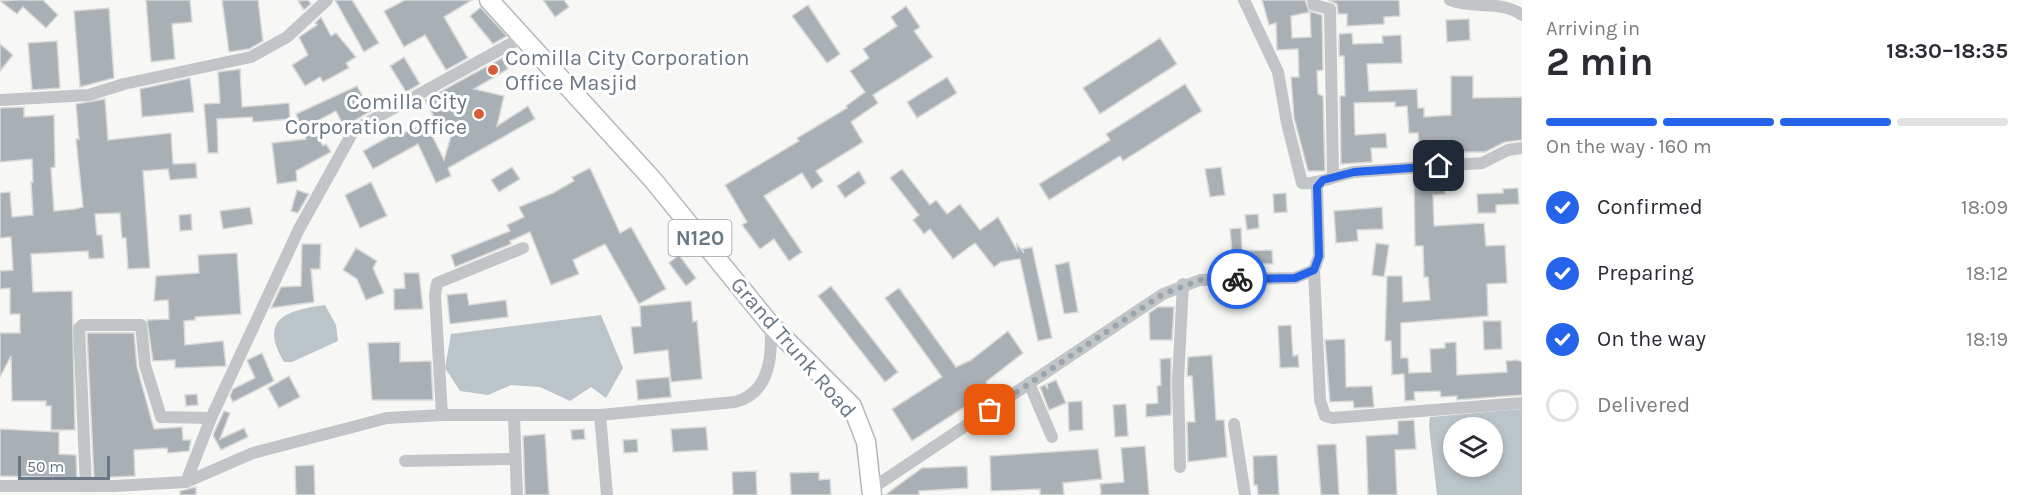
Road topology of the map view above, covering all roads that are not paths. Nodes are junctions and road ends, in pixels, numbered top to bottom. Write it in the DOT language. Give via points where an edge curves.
graph roads {
  1 [pos="327,0"];
  2 [pos="489,0"];
  3 [pos="1244,0"];
  4 [pos="1313,0"];
  5 [pos="1450,0"];
  6 [pos="1522,15"];
  7 [pos="520,38"];
  8 [pos="0,100"];
  9 [pos="1522,148"];
  10 [pos="1333,175"];
  11 [pos="1320,182"];
  12 [pos="1302,183"];
  13 [pos="1318,212"];
  14 [pos="523,248"];
  15 [pos="1314,270"];
  16 [pos="1183,284"];
  17 [pos="770,324"];
  18 [pos="1029,383"];
  19 [pos="1522,403"];
  20 [pos="442,414"];
  21 [pos="600,415"];
  22 [pos="514,417"];
  23 [pos="211,418"];
  24 [pos="1234,424"];
  25 [pos="1052,436"];
  26 [pos="515,459"];
  27 [pos="405,461"];
  28 [pos="1180,467"];
  29 [pos="186,482"];
  30 [pos="0,486"];
  31 [pos="86,486"];
  32 [pos="871,492"];
  33 [pos="517,495"];
  34 [pos="607,495"];
  35 [pos="1245,495"];
  1 -- 8 [label="street" via="287,37 251,57 89,95"];
  2 -- 7 [label="highway, Grand Trunk Road / N120"];
  3 -- 12 [label="street" via="1278,72"];
  4 -- 10 [label="street" via="1314,5 1330,9"];
  5 -- 6 [label="street" via="1504,6"];
  7 -- 17 [label="highway, Grand Trunk Road / N120" via="653,180"];
  7 -- 23 [label="street" via="354,130 299,229"];
  9 -- 10 [label="street" via="1508,150 1482,163"];
  10 -- 11 [label="street"];
  11 -- 12 [label="street"];
  11 -- 13 [label="street"];
  12 -- 13 [label="street"];
  13 -- 15 [label="street" via="1319,256"];
  14 -- 20 [label="street" via="437,283"];
  15 -- 16 [label="street" via="1295,278 1200,280"];
  15 -- 19 [label="street" via="1320,400 1325,416"];
  16 -- 18 [label="street"];
  16 -- 28 [label="street" via="1178,381"];
  17 -- 21 [label="street" via="770,362 757,390 746,400"];
  17 -- 32 [label="highway, Grand Trunk Road / N120" via="852,406 866,442"];
  18 -- 25 [label="street"];
  18 -- 32 [label="street"];
  20 -- 22 [label="street"];
  20 -- 29 [label="street" via="387,418 323,434 252,453"];
  21 -- 22 [label="street"];
  21 -- 34 [label="street"];
  22 -- 26 [label="street"];
  23 -- 29 [label="street"];
  23 -- 31 [label="street" via="161,417 146,365 141,325 82,325 79,327"];
  24 -- 35 [label="street"];
  26 -- 27 [label="street"];
  26 -- 33 [label="street"];
  29 -- 31 [label="street"];
  30 -- 31 [label="street"];
}
